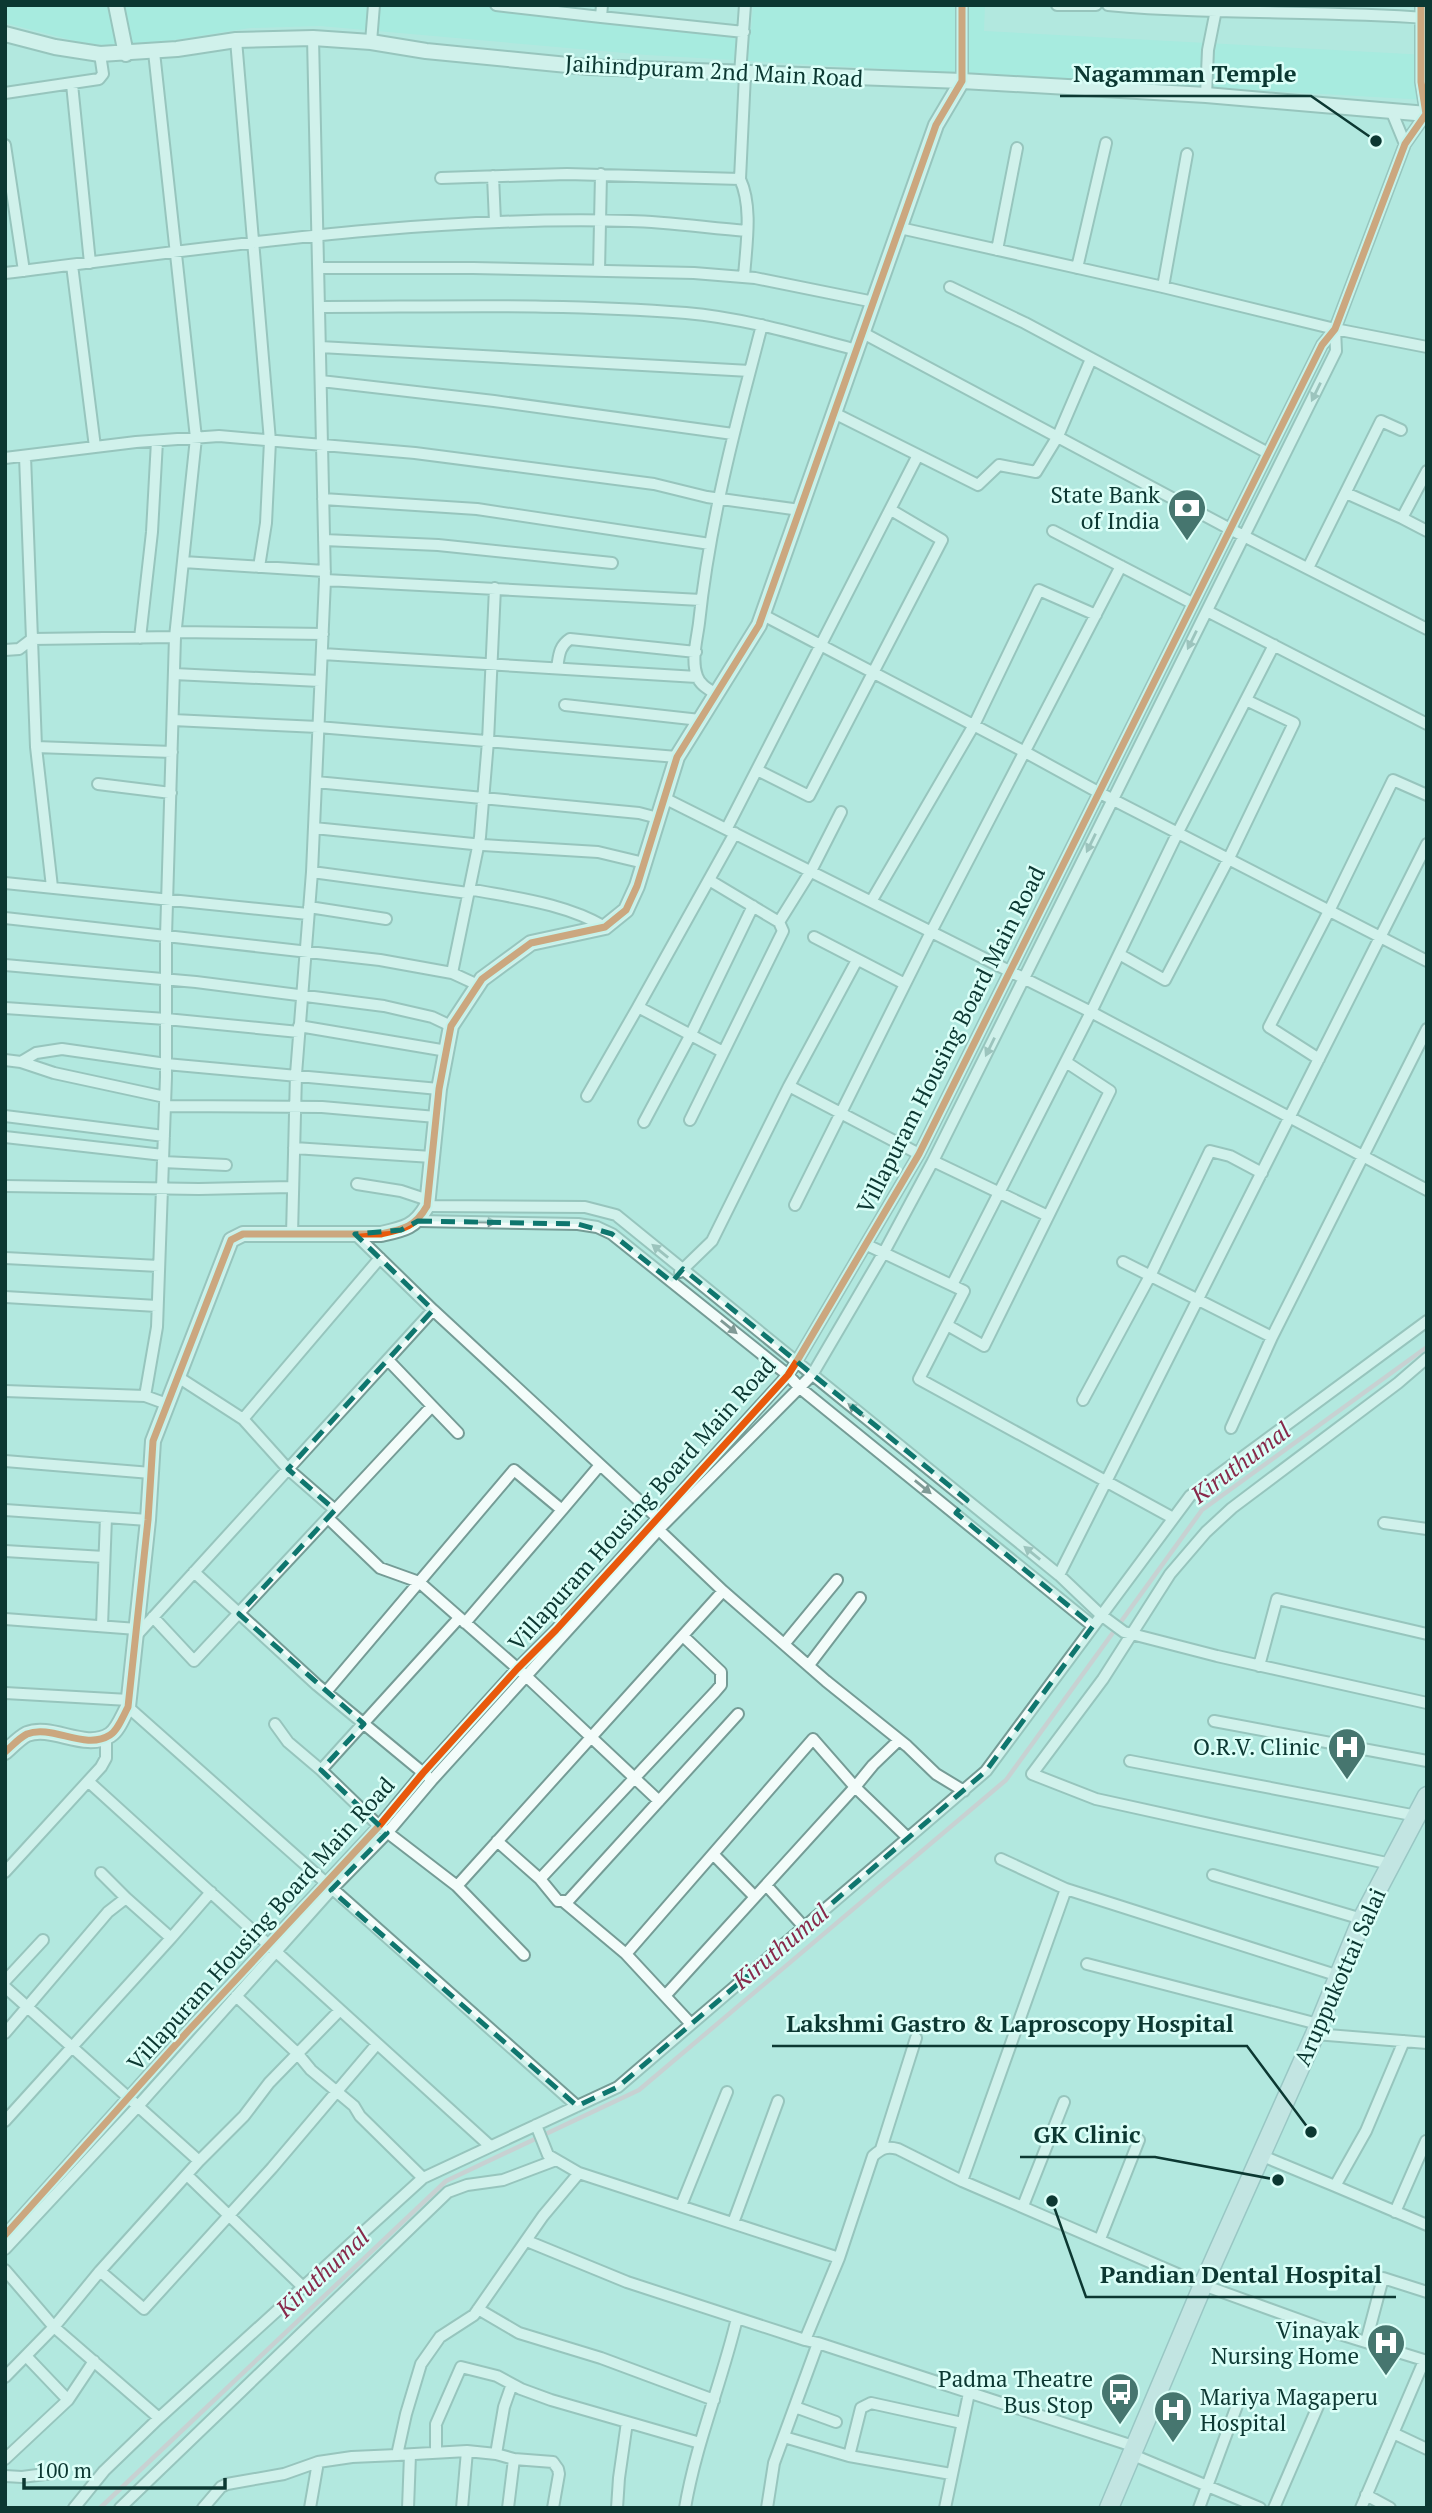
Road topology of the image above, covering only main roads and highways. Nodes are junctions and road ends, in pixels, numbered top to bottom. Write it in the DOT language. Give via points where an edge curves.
graph roads {
  1 [pos="1427,1796"];
  2 [pos="1109,2508"];
  1 -- 2 [label="main road, Aruppukottai Salai" via="1362,1919"];
}
